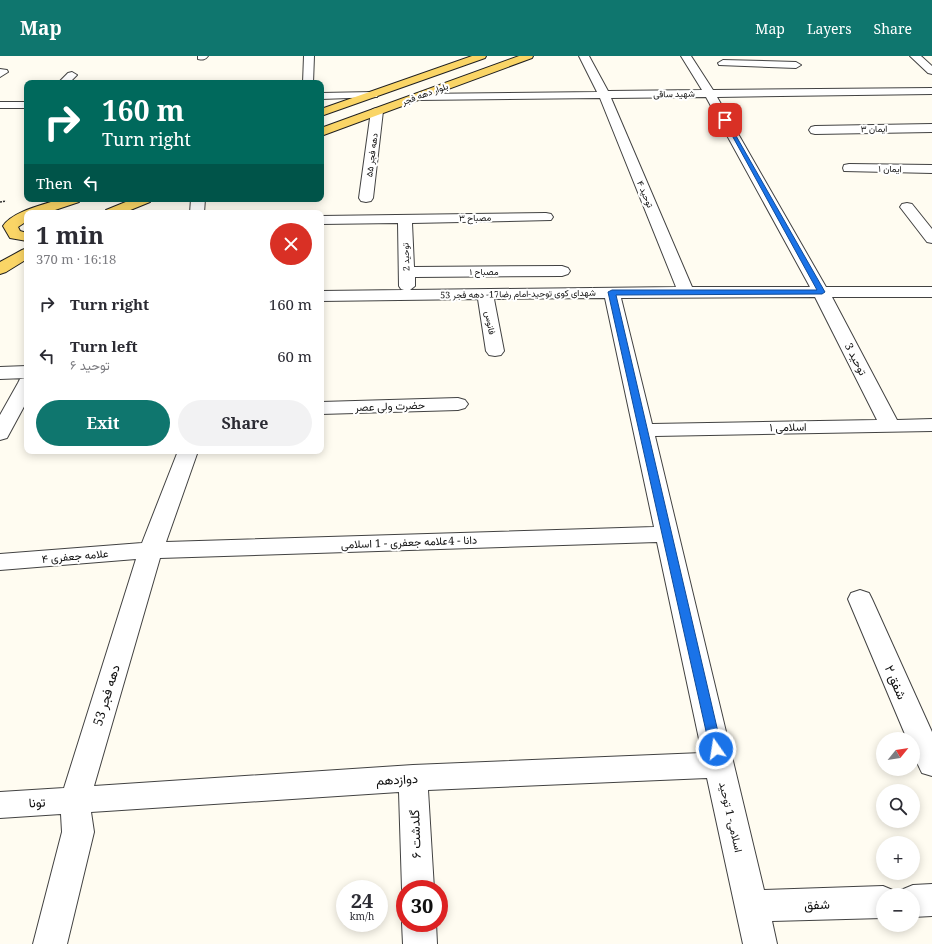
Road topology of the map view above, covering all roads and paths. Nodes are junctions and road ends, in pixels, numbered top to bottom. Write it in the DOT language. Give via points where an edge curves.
graph roads {
  1 [pos="309,56"];
  2 [pos="481,56"];
  3 [pos="528,56"];
  4 [pos="584,56"];
  5 [pos="686,56"];
  6 [pos="915,56"];
  7 [pos="793,60"];
  8 [pos="723,63"];
  9 [pos="932,71"];
  10 [pos="72,75"];
  11 [pos="66,80"];
  12 [pos="308,80"];
  13 [pos="932,91"];
  14 [pos="915,92"];
  15 [pos="812,93"];
  16 [pos="710,94"];
  17 [pos="373,95"];
  18 [pos="604,95"];
  19 [pos="324,96"];
  20 [pos="417,97"];
  21 [pos="926,102"];
  22 [pos="0,105"];
  23 [pos="23,105"];
  24 [pos="377,111"];
  25 [pos="324,112"];
  26 [pos="5,118"];
  27 [pos="932,128"];
  28 [pos="815,130"];
  29 [pos="324,131"];
  30 [pos="849,168"];
  31 [pos="932,169"];
  32 [pos="366,198"];
  33 [pos="65,202"];
  34 [pos="138,202"];
  35 [pos="907,207"];
  36 [pos="40,210"];
  37 [pos="118,210"];
  38 [pos="24,215"];
  39 [pos="24,217"];
  40 [pos="546,217"];
  41 [pos="405,219"];
  42 [pos="324,220"];
  43 [pos="0,221"];
  44 [pos="24,236"];
  45 [pos="932,238"];
  46 [pos="24,255"];
  47 [pos="0,269"];
  48 [pos="562,271"];
  49 [pos="407,272"];
  50 [pos="612,292"];
  51 [pos="686,292"];
  52 [pos="822,292"];
  53 [pos="932,292"];
  54 [pos="485,294"];
  55 [pos="407,295"];
  56 [pos="324,296"];
  57 [pos="495,351"];
  58 [pos="24,372"];
  59 [pos="0,373"];
  60 [pos="24,388"];
  61 [pos="458,404"];
  62 [pos="324,408"];
  63 [pos="890,425"];
  64 [pos="932,425"];
  65 [pos="643,430"];
  66 [pos="0,434"];
  67 [pos="187,454"];
  68 [pos="667,534"];
  69 [pos="151,550"];
  70 [pos="0,562"];
  71 [pos="860,599"];
  72 [pos="720,764"];
  73 [pos="932,764"];
  74 [pos="413,778"];
  75 [pos="75,799"];
  76 [pos="0,805"];
  77 [pos="418,880"];
  78 [pos="932,900"];
  79 [pos="920,901"];
  80 [pos="876,902"];
  81 [pos="752,906"];
  82 [pos="419,932"];
  83 [pos="50,944"];
  84 [pos="420,944"];
  85 [pos="760,944"];
  1 -- 12 [label="street"];
  2 -- 17 [label="main road, بلوار دهه فجر"];
  3 -- 20 [label="main road, بلوار دهه فجر"];
  4 -- 18 [label="street, توحید ۴"];
  5 -- 16 [label="street, توحید 3"];
  6 -- 9 [label="street"];
  7 -- 8 [label="street"];
  7 -- 15 [label="street"];
  10 -- 11 [label="street"];
  13 -- 14 [label="street, شهید ساقی"];
  14 -- 15 [label="street, شهید ساقی"];
  14 -- 21 [label="street"];
  15 -- 16 [label="street, شهید ساقی"];
  16 -- 18 [label="street, شهید ساقی"];
  16 -- 52 [label="street, توحید 3"];
  17 -- 19 [label="street"];
  17 -- 25 [label="main road, بلوار دهه فجر"];
  18 -- 20 [label="street, شهید ساقی"];
  18 -- 51 [label="street, توحید ۴"];
  20 -- 24 [label="main road, بلوار دهه فجر"];
  22 -- 23 [label="street"];
  23 -- 26 [label="street"];
  24 -- 29 [label="main road, بلوار دهه فجر"];
  24 -- 32 [label="street, دهه فجر ۵۵"];
  27 -- 28 [label="street, ایمان ۳"];
  30 -- 31 [label="street, ایمان ۱"];
  33 -- 36 [label="main road"];
  34 -- 37 [label="main road"];
  35 -- 45 [label="street"];
  38 -- 43 [label="main road"];
  39 -- 44 [label="main road" via="10,226 16,235"];
  40 -- 41 [label="street, مصباح ۳"];
  41 -- 42 [label="street, مصباح ۳"];
  41 -- 49 [label="street, توحید 2"];
  46 -- 47 [label="main road"];
  48 -- 49 [label="street, مصباح ۱"];
  49 -- 55 [label="street, توحید 2"];
  50 -- 51 [label="street, شهدای کوی توحید-امام رضا17- دهه فجر 53"];
  50 -- 54 [label="street, شهدای کوی توحید-امام رضا17- دهه فجر 53"];
  50 -- 65 [label="street, اسلامی- 1 توحید"];
  51 -- 52 [label="street, شهدای کوی توحید-امام رضا17- دهه فجر 53"];
  52 -- 53 [label="street, شهدای کوی توحید-امام رضا17- دهه فجر 53"];
  52 -- 63 [label="street, توحید 3"];
  54 -- 55 [label="street, شهدای کوی توحید-امام رضا17- دهه فجر 53"];
  54 -- 57 [label="street, فانوس"];
  55 -- 56 [label="street, شهدای کوی توحید-امام رضا17- دهه فجر 53"];
  58 -- 59 [label="street"];
  60 -- 66 [label="street"];
  61 -- 62 [label="street, حضرت ولی عصر"];
  63 -- 64 [label="street, اسلامی ۱"];
  63 -- 65 [label="street, اسلامی ۱"];
  65 -- 68 [label="street, اسلامی- 1 توحید"];
  67 -- 69 [label="street, دهه فجر 53"];
  68 -- 69 [label="street, دانا - 4علامه جعفری - 1 اسلامی"];
  68 -- 72 [label="street, اسلامی- 1 توحید"];
  69 -- 70 [label="street, علامه جعفری ۴"];
  69 -- 75 [label="street, دهه فجر 53"];
  71 -- 73 [label="street, شفق ۲"];
  72 -- 74 [label="street, دوازدهم"];
  72 -- 81 [label="street, اسلامی- 1 توحید"];
  74 -- 75 [label="street, دوازدهم"];
  74 -- 77 [label="street, گلدشت ۶"];
  75 -- 76 [label="street, تونا"];
  75 -- 83 [label="street, دهه فجر 53" via="78,832"];
  78 -- 79 [label="street"];
  80 -- 81 [label="street, شفق"];
  81 -- 85 [label="street, اسلامی- 1 توحید"];
  82 -- 84 [label="street"];
}
